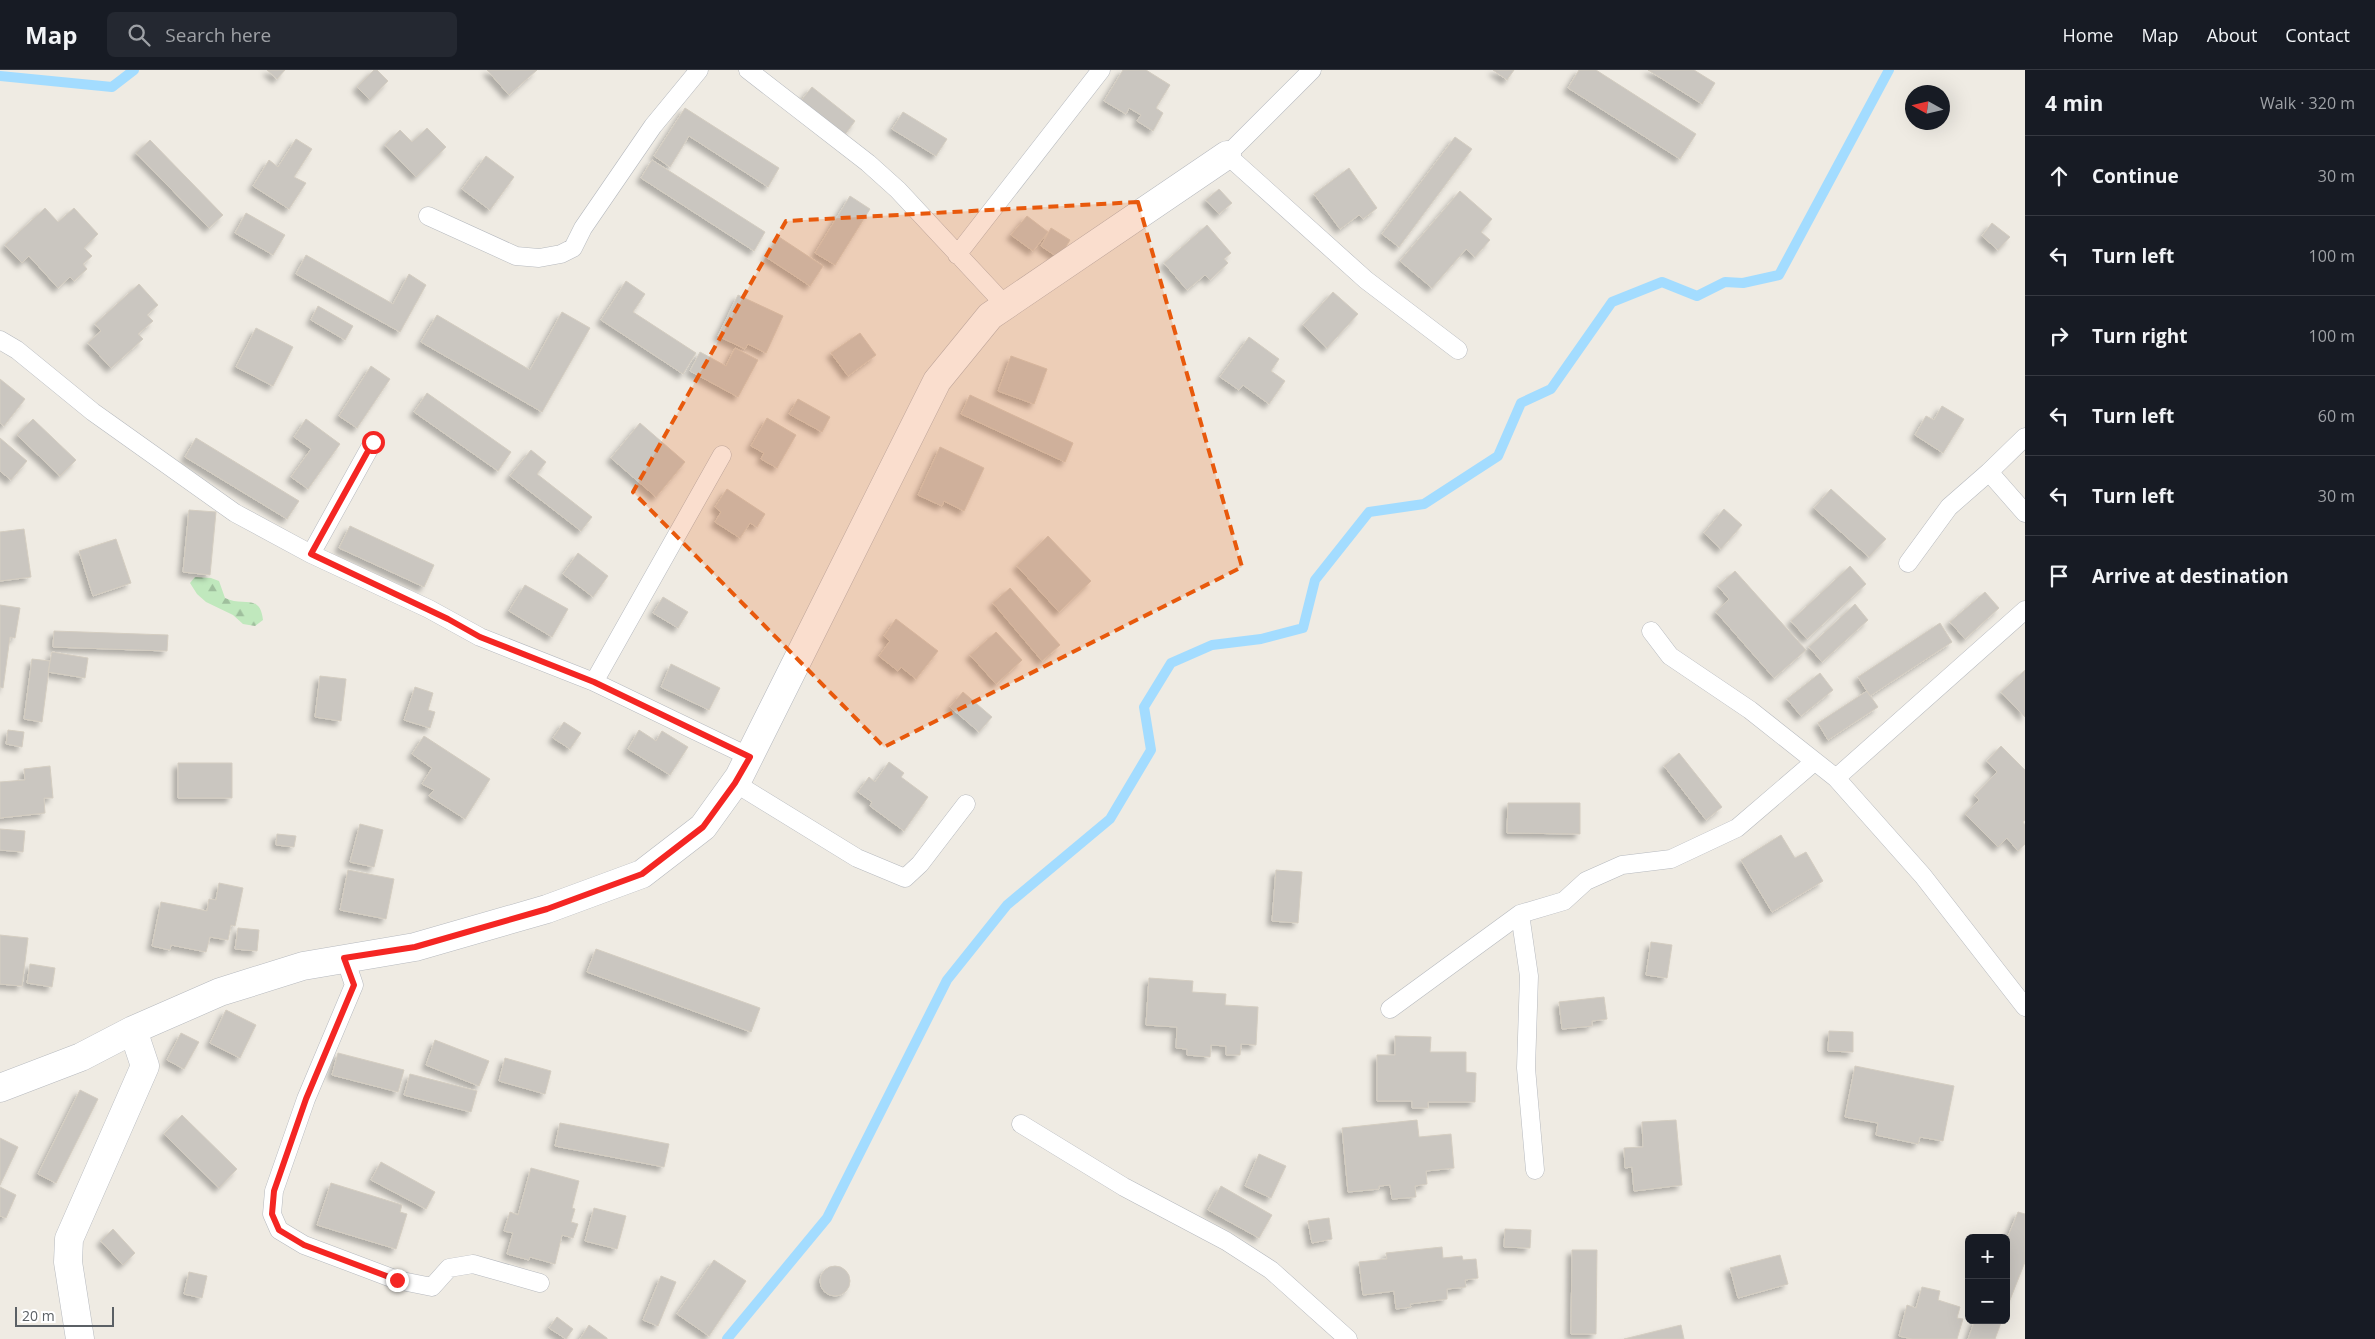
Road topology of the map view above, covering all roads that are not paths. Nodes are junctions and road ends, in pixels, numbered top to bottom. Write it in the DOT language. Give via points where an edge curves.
graph roads {
  1 [pos="699,70"];
  2 [pos="748,70"];
  3 [pos="1101,70"];
  4 [pos="1312,70"];
  5 [pos="1227,155"];
  6 [pos="428,216"];
  7 [pos="957,255"];
  8 [pos="1006,306"];
  9 [pos="0,340"];
  10 [pos="1458,350"];
  11 [pos="2025,436"];
  12 [pos="373,442"];
  13 [pos="722,455"];
  14 [pos="1989,472"];
  15 [pos="2025,513"];
  16 [pos="311,554"];
  17 [pos="1908,563"];
  18 [pos="2025,610"];
  19 [pos="1651,631"];
  20 [pos="594,682"];
  21 [pos="750,757"];
  22 [pos="1814,762"];
  23 [pos="1836,778"];
  24 [pos="735,783"];
  25 [pos="966,804"];
  26 [pos="1520,914"];
  27 [pos="344,958"];
  28 [pos="2025,1007"];
  29 [pos="1390,1009"];
  30 [pos="133,1030"];
  31 [pos="0,1088"];
  32 [pos="1021,1124"];
  33 [pos="1535,1170"];
  34 [pos="540,1283"];
  35 [pos="80,1339"];
  36 [pos="1348,1339"];
  1 -- 6 [label="lane" via="653,126 583,228 573,248 546,257 516,256"];
  2 -- 7 [label="lane" via="868,163 898,190"];
  3 -- 7 [label="lane"];
  4 -- 5 [label="lane"];
  5 -- 8 [label="street"];
  5 -- 10 [label="lane" via="1366,280"];
  7 -- 8 [label="lane"];
  8 -- 21 [label="street" via="990,316 937,381"];
  9 -- 16 [label="lane" via="93,412 235,513"];
  11 -- 14 [label="lane"];
  12 -- 16 [label="lane"];
  13 -- 20 [label="lane"];
  14 -- 15 [label="lane"];
  14 -- 17 [label="lane" via="1949,507"];
  16 -- 20 [label="lane" via="480,637"];
  18 -- 23 [label="lane"];
  19 -- 22 [label="lane" via="1670,656 1750,710"];
  20 -- 21 [label="lane"];
  21 -- 24 [label="street"];
  22 -- 23 [label="lane"];
  22 -- 26 [label="lane" via="1737,828 1671,859 1622,865 1586,881 1564,901"];
  23 -- 28 [label="lane" via="1923,876"];
  24 -- 25 [label="lane" via="857,858 905,878 920,864"];
  24 -- 27 [label="street" via="703,827 642,874 547,909 415,947"];
  26 -- 29 [label="lane"];
  26 -- 33 [label="lane" via="1529,976 1526,1068"];
  27 -- 30 [label="street" via="303,966 220,992"];
  27 -- 34 [label="lane" via="354,985 306,1099 274,1191 272,1214 279,1230 304,1245 397,1280 432,1287 449,1268 472,1264"];
  30 -- 31 [label="street" via="81,1057"];
  30 -- 35 [label="street" via="145,1066 69,1239 68,1262"];
  32 -- 36 [label="lane" via="1271,1270"];
}
